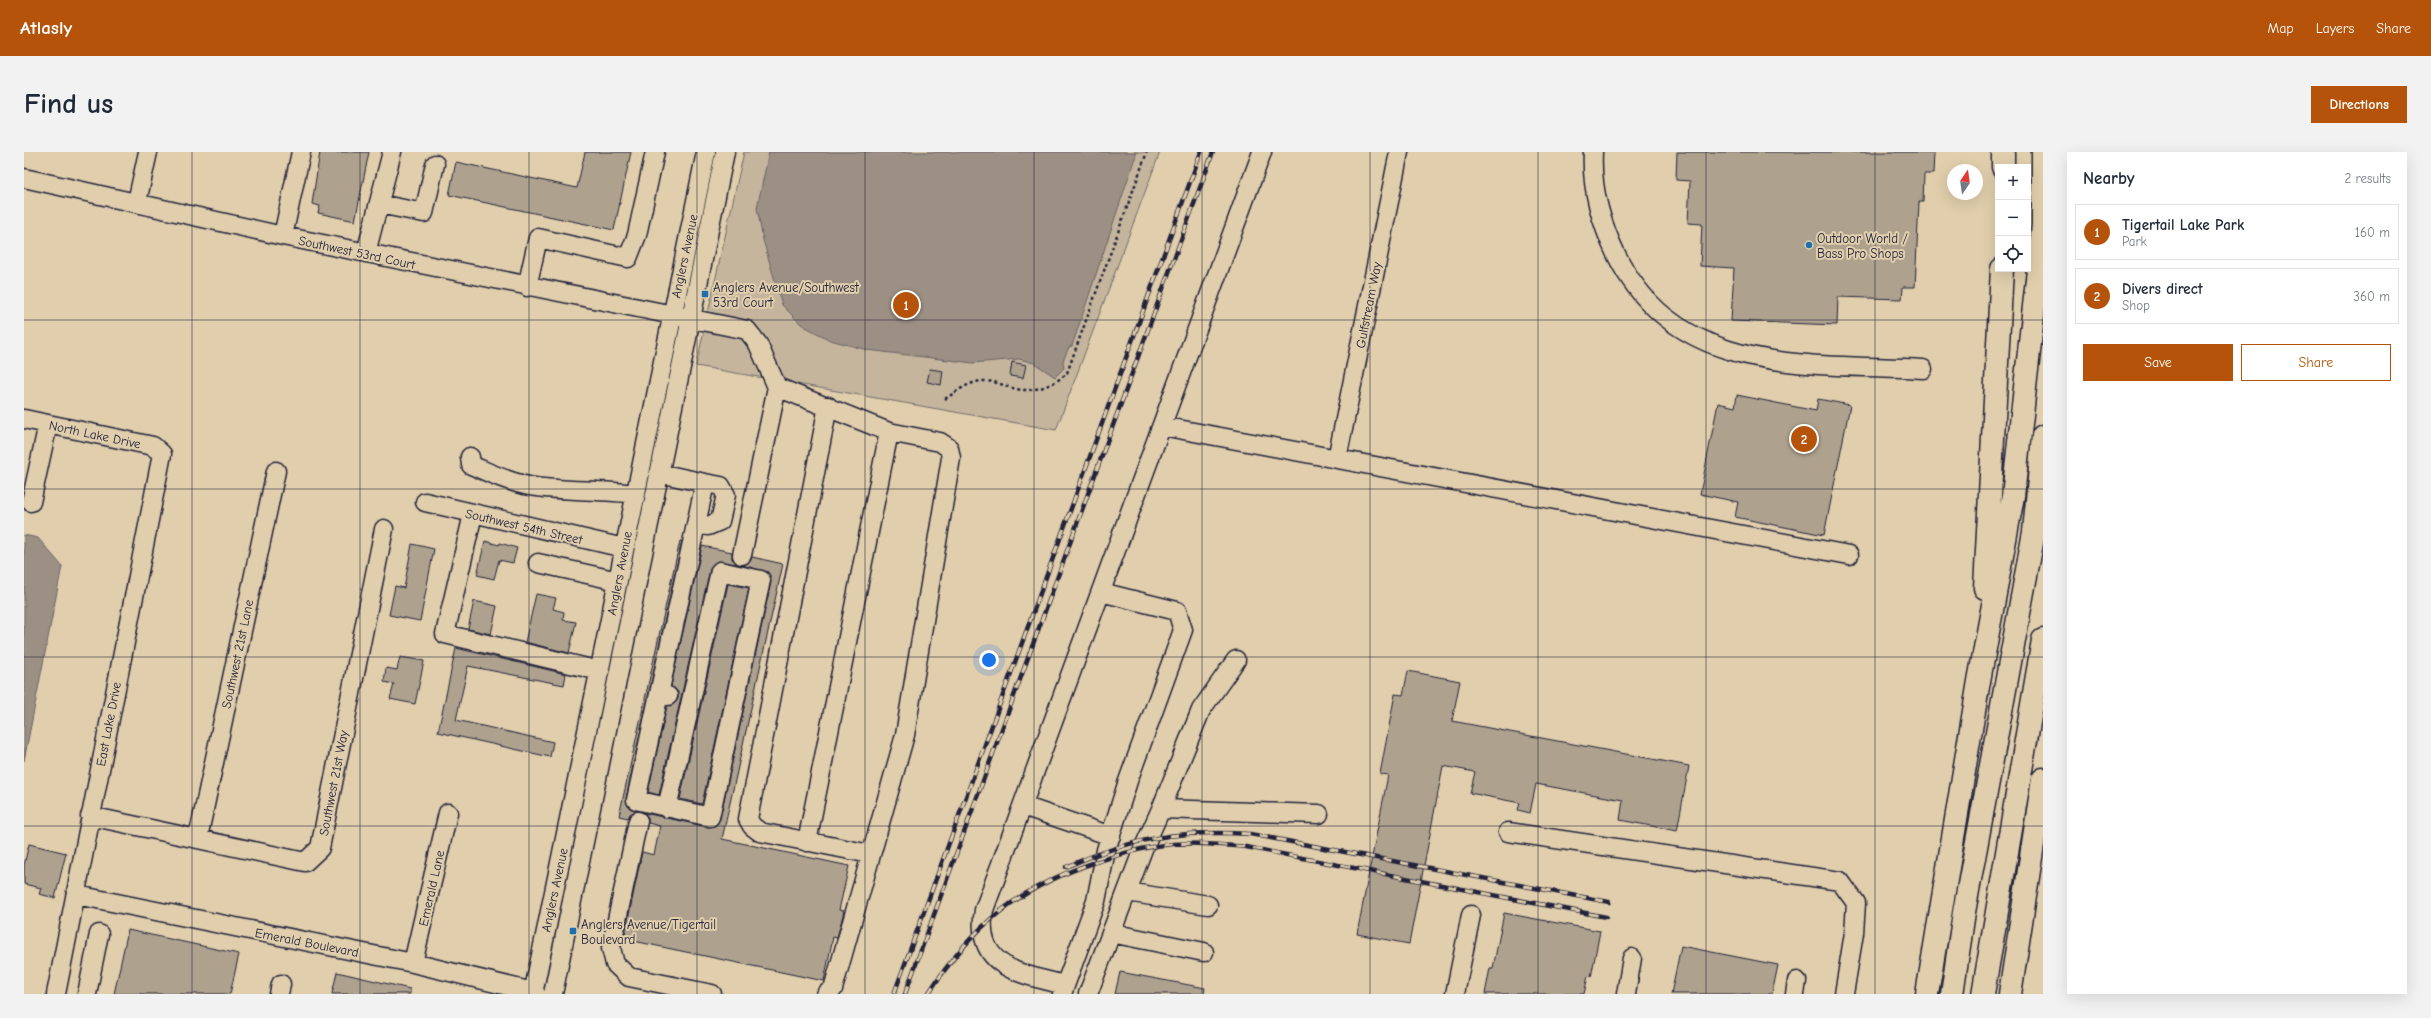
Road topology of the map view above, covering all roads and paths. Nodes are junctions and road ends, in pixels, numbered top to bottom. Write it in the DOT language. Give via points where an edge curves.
graph roads {
  1 [pos="148,152"];
  2 [pos="301,152"];
  3 [pos="392,152"];
  4 [pos="655,152"];
  5 [pos="706,152"];
  6 [pos="725,152"];
  7 [pos="1147,152"];
  8 [pos="1262,152"];
  9 [pos="1399,152"];
  10 [pos="1593,152"];
  11 [pos="2003,152"];
  12 [pos="2043,152"];
  13 [pos="435,164"];
  14 [pos="2003,164"];
  15 [pos="24,178"];
  16 [pos="137,202"];
  17 [pos="379,204"];
  18 [pos="283,236"];
  19 [pos="366,254"];
  20 [pos="2002,272"];
  21 [pos="527,286"];
  22 [pos="672,316"];
  23 [pos="691,321"];
  24 [pos="1923,369"];
  25 [pos="778,387"];
  26 [pos="945,399"];
  27 [pos="828,406"];
  28 [pos="24,419"];
  29 [pos="48,424"];
  30 [pos="1162,426"];
  31 [pos="889,432"];
  32 [pos="2043,436"];
  33 [pos="162,454"];
  34 [pos="470,457"];
  35 [pos="1337,459"];
  36 [pos="276,471"];
  37 [pos="659,473"];
  38 [pos="635,494"];
  39 [pos="31,502"];
  40 [pos="425,502"];
  41 [pos="473,514"];
  42 [pos="384,529"];
  43 [pos="624,548"];
  44 [pos="742,555"];
  45 [pos="1849,555"];
  46 [pos="538,563"];
  47 [pos="618,581"];
  48 [pos="1101,592"];
  49 [pos="2043,640"];
  50 [pos="1236,660"];
  51 [pos="600,671"];
  52 [pos="1979,682"];
  53 [pos="2043,779"];
  54 [pos="1023,806"];
  55 [pos="667,808"];
  56 [pos="1160,809"];
  57 [pos="448,813"];
  58 [pos="1319,814"];
  59 [pos="90,816"];
  60 [pos="638,821"];
  61 [pos="1508,832"];
  62 [pos="1110,836"];
  63 [pos="198,838"];
  64 [pos="807,842"];
  65 [pos="870,854"];
  66 [pos="1127,892"];
  67 [pos="77,895"];
  68 [pos="1208,905"];
  69 [pos="1471,915"];
  70 [pos="1111,933"];
  71 [pos="100,934"];
  72 [pos="1204,952"];
  73 [pos="1632,958"];
  74 [pos="413,964"];
  75 [pos="1931,964"];
  76 [pos="1063,989"];
  77 [pos="534,993"];
  78 [pos="56,994"];
  79 [pos="87,994"];
  80 [pos="553,994"];
  81 [pos="712,994"];
  82 [pos="826,994"];
  83 [pos="1088,994"];
  84 [pos="1455,994"];
  85 [pos="1626,994"];
  86 [pos="1844,994"];
  87 [pos="1920,994"];
  88 [pos="1927,994"];
  89 [pos="1952,994"];
  90 [pos="1982,994"];
  91 [pos="2010,994"];
  1 -- 16 [label="street"];
  2 -- 18 [label="street"];
  3 -- 17 [label="street"];
  4 -- 21 [label="street" via="637,234 628,258 538,238"];
  5 -- 22 [label="street, Anglers Avenue"];
  6 -- 23 [label="street, Anglers Avenue"];
  7 -- 26 [label="path" via="1067,373 1057,381 1032,389 1020,390 995,382 980,382 965,386"];
  8 -- 30 [label="street"];
  9 -- 35 [label="street, Gulfstream Way"];
  10 -- 24 [label="street" via="1592,170 1601,222 1624,269 1638,290 1680,328 1718,347 1766,361"];
  11 -- 14 [label="highway"];
  12 -- 52 [label="highway" via="2042,225 2013,496"];
  13 -- 17 [label="street" via="424,213"];
  15 -- 16 [label="street, Southwest 53rd Court"];
  16 -- 18 [label="street, Southwest 53rd Court"];
  17 -- 19 [label="street"];
  18 -- 19 [label="street, Southwest 53rd Court"];
  19 -- 21 [label="street, Southwest 53rd Court"];
  20 -- 52 [label="highway"];
  21 -- 22 [label="street, Southwest 53rd Court"];
  22 -- 23 [label="street, Southwest 53rd Court"];
  22 -- 38 [label="street, Anglers Avenue"];
  23 -- 25 [label="street, Southwest 53rd Court" via="747,330 758,344"];
  23 -- 37 [label="street, Anglers Avenue"];
  25 -- 27 [label="street"];
  25 -- 44 [label="street"];
  27 -- 31 [label="street"];
  27 -- 64 [label="street" via="748,819 760,832"];
  28 -- 29 [label="street, North Lake Drive"];
  29 -- 33 [label="street, North Lake Drive" via="153,446"];
  29 -- 39 [label="street"];
  30 -- 35 [label="street"];
  30 -- 48 [label="street"];
  31 -- 64 [label="street"];
  31 -- 65 [label="street" via="940,442 949,448 951,458 906,736"];
  32 -- 89 [label="highway" via="2034,532 1964,912"];
  33 -- 59 [label="street, East Lake Drive"];
  34 -- 38 [label="street" via="472,465 508,481 529,486 612,490"];
  35 -- 45 [label="street"];
  36 -- 63 [label="street, Southwest 21st Lane"];
  37 -- 55 [label="street" via="705,483 664,695 636,800"];
  37 -- 80 [label="street, Anglers Avenue"];
  38 -- 43 [label="street, Anglers Avenue"];
  40 -- 41 [label="street, Southwest 54th Street"];
  41 -- 43 [label="street, Southwest 54th Street"];
  41 -- 51 [label="street" via="445,634"];
  42 -- 63 [label="street, Southwest 21st Way" via="320,848 305,862"];
  43 -- 47 [label="street, Anglers Avenue"];
  46 -- 47 [label="street"];
  47 -- 51 [label="street, Anglers Avenue"];
  48 -- 54 [label="street"];
  48 -- 62 [label="street" via="1177,611 1183,630"];
  49 -- 90 [label="highway"];
  50 -- 56 [label="street" via="1201,710"];
  51 -- 77 [label="street, Anglers Avenue"];
  52 -- 75 [label="highway"];
  53 -- 91 [label="highway"];
  54 -- 62 [label="street"];
  54 -- 76 [label="street" via="984,910 981,926 988,952 1005,966"];
  55 -- 55 [label="street" via="710,817 761,580 720,571"];
  56 -- 58 [label="street"];
  56 -- 66 [label="street"];
  57 -- 74 [label="street, Emerald Lane"];
  59 -- 63 [label="street, Southwest 21st Way"];
  59 -- 67 [label="street, East Lake Drive"];
  60 -- 81 [label="street" via="611,948 615,964 628,977"];
  61 -- 86 [label="street" via="1840,881 1856,903"];
  62 -- 76 [label="street" via="1096,901"];
  64 -- 65 [label="street"];
  65 -- 82 [label="street" via="833,989"];
  66 -- 68 [label="street"];
  66 -- 70 [label="street"];
  67 -- 74 [label="street, Emerald Boulevard"];
  67 -- 78 [label="street, East Lake Drive"];
  69 -- 84 [label="street"];
  70 -- 72 [label="street"];
  70 -- 83 [label="street"];
  71 -- 79 [label="street"];
  73 -- 85 [label="street"];
  74 -- 77 [label="street, Emerald Boulevard"];
  75 -- 87 [label="highway"];
  75 -- 88 [label="highway"];
}
